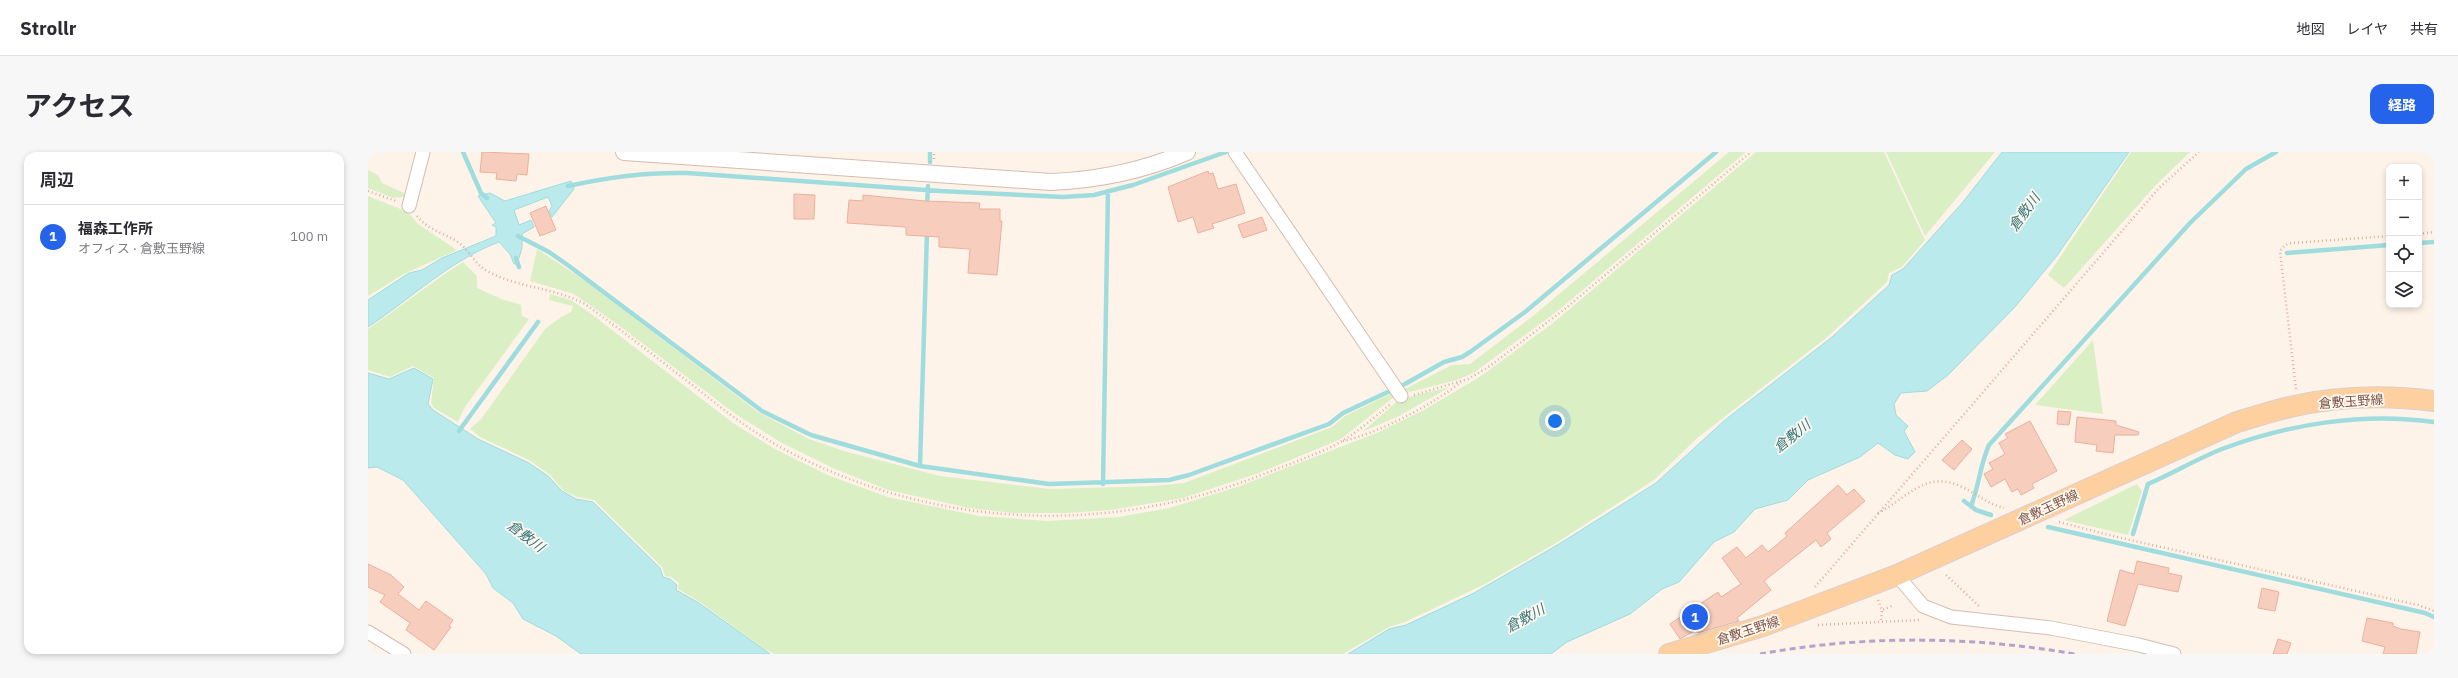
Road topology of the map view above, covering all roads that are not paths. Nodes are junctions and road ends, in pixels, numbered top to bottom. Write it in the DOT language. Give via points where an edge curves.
graph roads {
  1 [pos="423,152"];
  2 [pos="624,152"];
  3 [pos="1187,152"];
  4 [pos="1236,153"];
  5 [pos="409,206"];
  6 [pos="1397,391"];
  7 [pos="2434,401"];
  8 [pos="1897,575"];
  9 [pos="368,632"];
  10 [pos="404,654"];
  11 [pos="1669,654"];
  12 [pos="2174,654"];
  1 -- 5 [label="street"];
  2 -- 3 [label="street" via="1051,182 1119,175"];
  4 -- 6 [label="street"];
  7 -- 8 [label="main road, 倉敷玉野線" via="2412,398 2346,399 2298,406 2236,422"];
  8 -- 11 [label="main road, 倉敷玉野線" via="1797,614"];
  8 -- 12 [label="street" via="1923,606 1951,617 2051,628"];
  9 -- 10 [label="street"];
}
